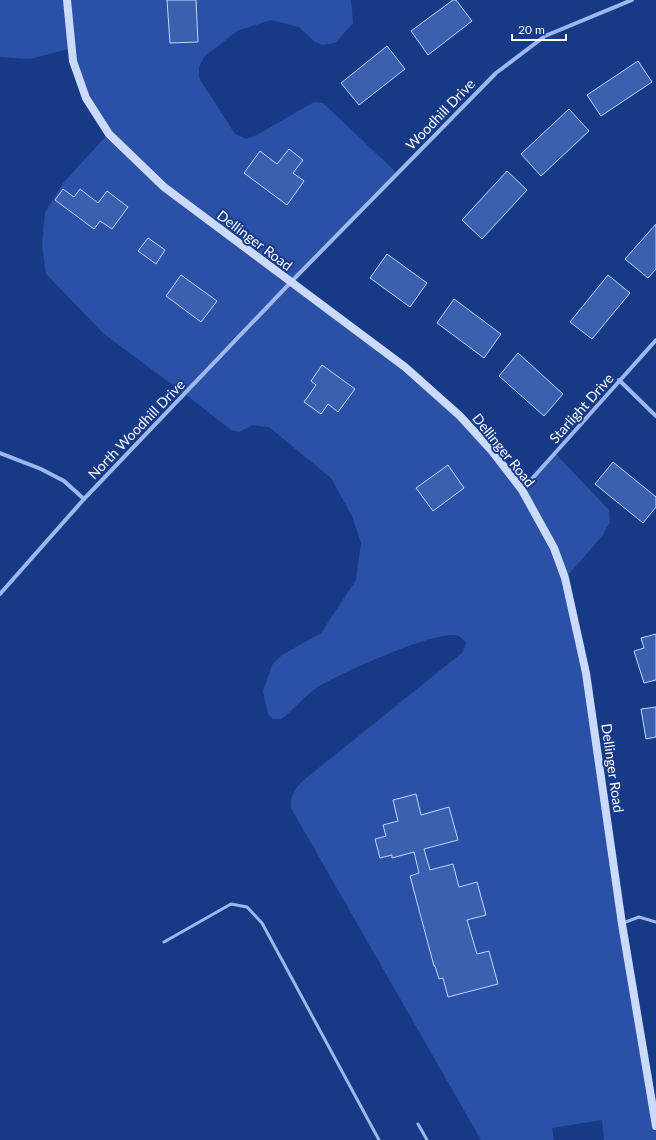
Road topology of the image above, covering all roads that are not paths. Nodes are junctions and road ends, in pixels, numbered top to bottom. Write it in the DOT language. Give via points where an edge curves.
graph roads {
  1 [pos="66,0"];
  2 [pos="632,0"];
  3 [pos="291,282"];
  4 [pos="656,340"];
  5 [pos="619,380"];
  6 [pos="656,416"];
  7 [pos="0,453"];
  8 [pos="522,490"];
  9 [pos="84,499"];
  10 [pos="0,594"];
  11 [pos="656,922"];
  12 [pos="622,924"];
  13 [pos="164,942"];
  14 [pos="418,1124"];
  15 [pos="656,1126"];
  16 [pos="379,1140"];
  17 [pos="427,1140"];
  1 -- 3 [label="street, Dellinger Road" via="73,61 86,98 108,134 164,187"];
  2 -- 3 [label="street, Woodhill Drive" via="544,36 496,73"];
  3 -- 8 [label="street, Dellinger Road" via="405,367 460,416 492,451"];
  3 -- 9 [label="street, North Woodhill Drive"];
  4 -- 5 [label="street, Starlight Drive"];
  5 -- 6 [label="street"];
  5 -- 8 [label="street, Starlight Drive"];
  7 -- 9 [label="street" via="64,481"];
  8 -- 12 [label="street, Dellinger Road" via="554,548 565,578 575,621 586,672"];
  9 -- 10 [label="street, North Woodhill Drive"];
  11 -- 12 [label="lane" via="639,917"];
  12 -- 15 [label="street, Dellinger Road"];
  13 -- 16 [label="lane" via="231,904 247,907 262,923"];
  14 -- 17 [label="lane"];
}
